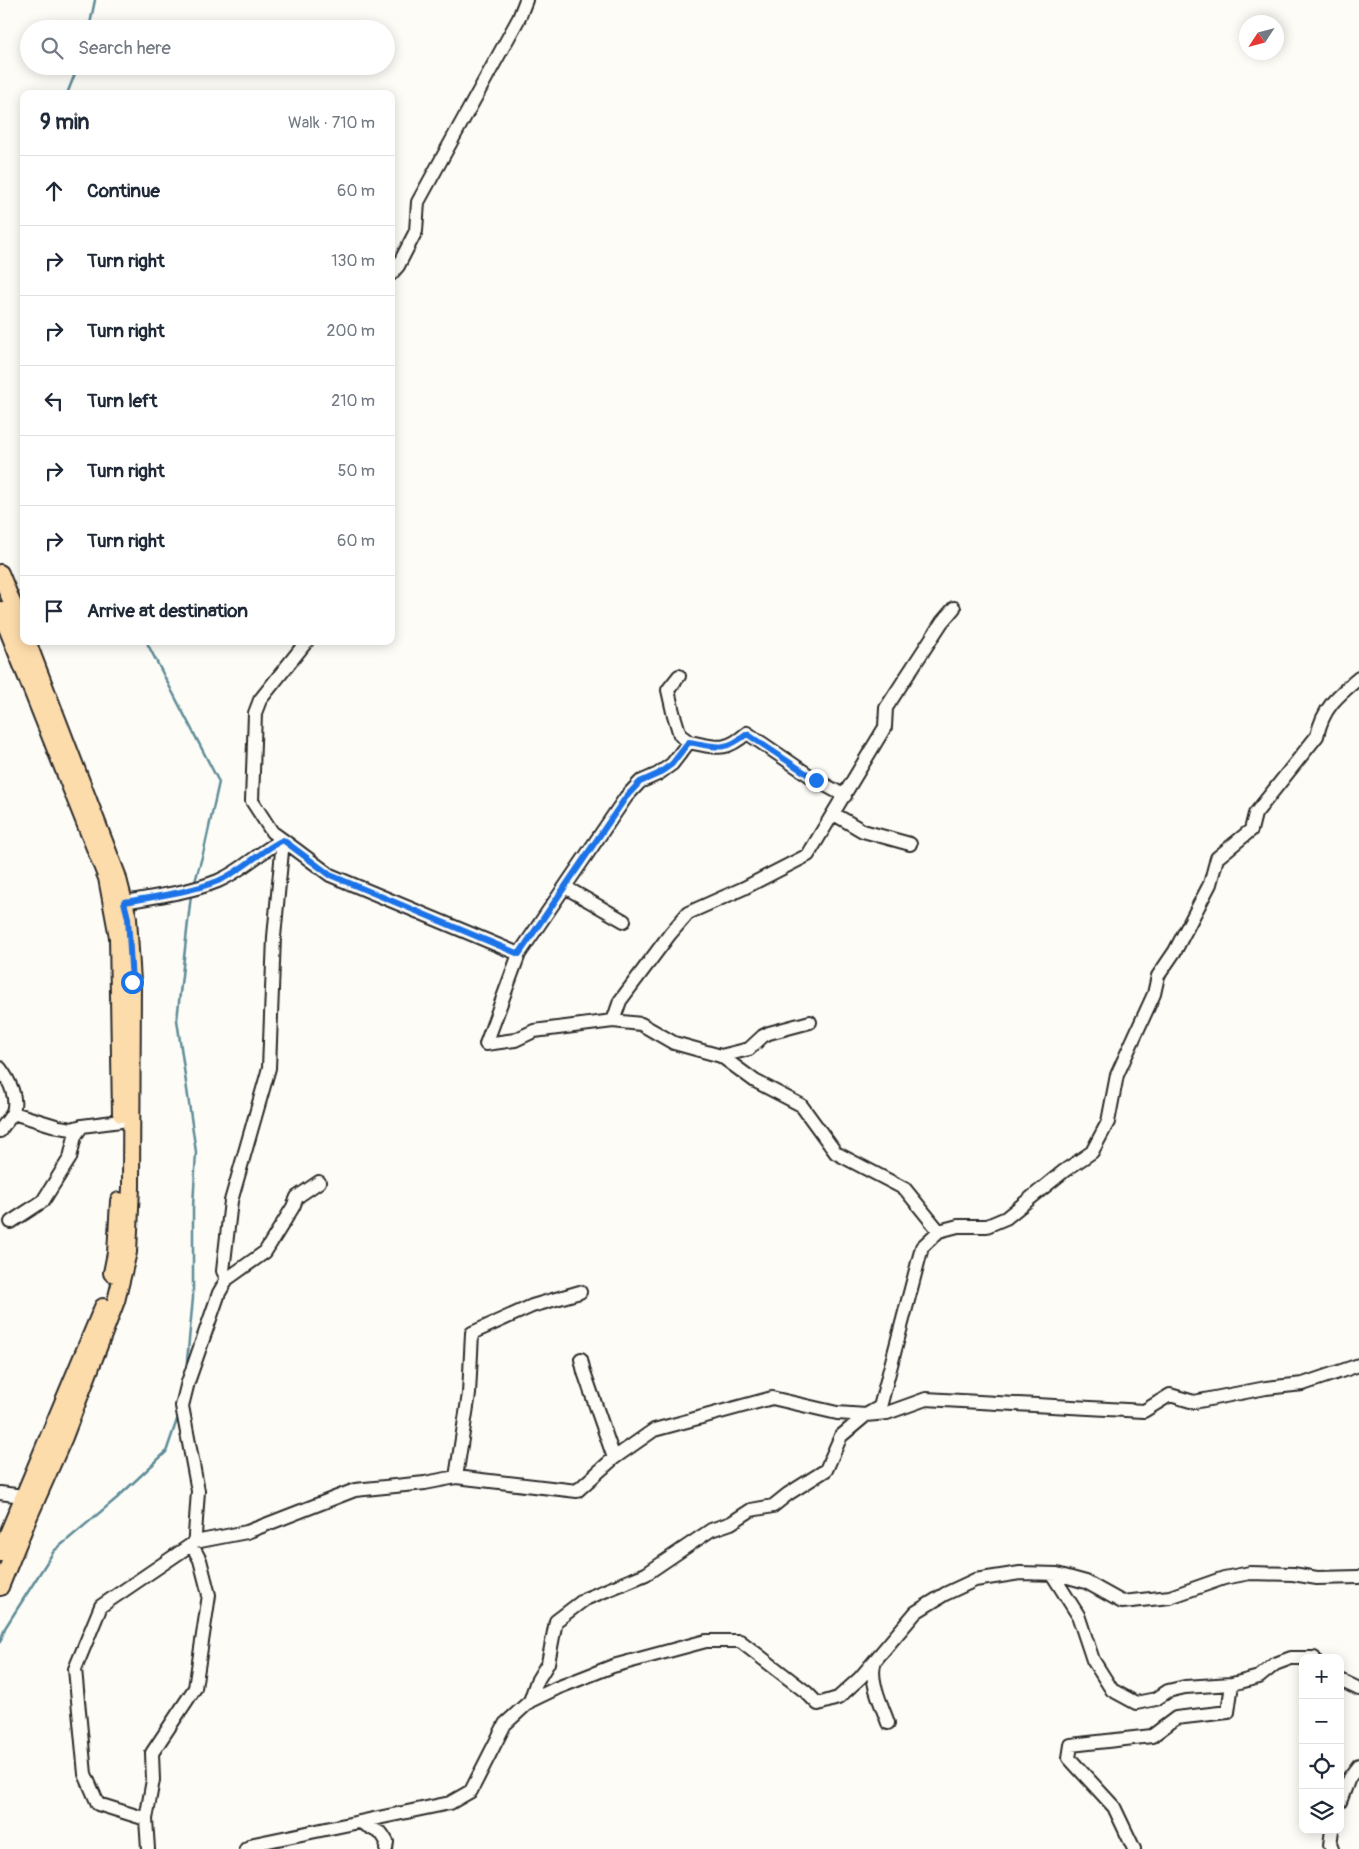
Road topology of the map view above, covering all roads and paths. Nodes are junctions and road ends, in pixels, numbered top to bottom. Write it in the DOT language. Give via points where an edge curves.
graph roads {
  1 [pos="526,0"];
  2 [pos="395,269"];
  3 [pos="0,573"];
  4 [pos="954,608"];
  5 [pos="0,610"];
  6 [pos="20,622"];
  7 [pos="29,645"];
  8 [pos="304,645"];
  9 [pos="679,676"];
  10 [pos="1359,678"];
  11 [pos="689,742"];
  12 [pos="845,796"];
  13 [pos="834,814"];
  14 [pos="283,840"];
  15 [pos="910,844"];
  16 [pos="565,887"];
  17 [pos="124,902"];
  18 [pos="624,922"];
  19 [pos="519,954"];
  20 [pos="613,1021"];
  21 [pos="810,1022"];
  22 [pos="721,1056"];
  23 [pos="0,1068"];
  24 [pos="13,1112"];
  25 [pos="121,1121"];
  26 [pos="82,1126"];
  27 [pos="0,1130"];
  28 [pos="319,1182"];
  29 [pos="11,1222"];
  30 [pos="939,1231"];
  31 [pos="227,1280"];
  32 [pos="580,1292"];
  33 [pos="581,1359"];
  34 [pos="1359,1365"];
  35 [pos="866,1415"];
  36 [pos="614,1458"];
  37 [pos="456,1477"];
  38 [pos="0,1493"];
  39 [pos="24,1496"];
  40 [pos="195,1542"];
  41 [pos="0,1553"];
  42 [pos="1052,1574"];
  43 [pos="1359,1578"];
  44 [pos="0,1587"];
  45 [pos="877,1656"];
  46 [pos="1299,1658"];
  47 [pos="1344,1682"];
  48 [pos="1232,1684"];
  49 [pos="1359,1690"];
  50 [pos="530,1701"];
  51 [pos="888,1723"];
  52 [pos="1359,1765"];
  53 [pos="1344,1791"];
  54 [pos="146,1819"];
  55 [pos="360,1822"];
  56 [pos="1331,1834"];
  57 [pos="148,1849"];
  58 [pos="246,1849"];
  59 [pos="386,1849"];
  60 [pos="1134,1849"];
  61 [pos="1332,1849"];
  1 -- 2 [label="street" via="418,202 416,230"];
  3 -- 6 [label="main road"];
  4 -- 12 [label="street" via="886,708 884,727"];
  5 -- 25 [label="main road" via="107,878 118,937"];
  7 -- 17 [label="main road" via="117,875"];
  8 -- 14 [label="street" via="260,700 255,713 252,801 272,832"];
  9 -- 11 [label="street" via="668,690 680,735"];
  10 -- 30 [label="street" via="1326,709 1317,736 1255,814 1251,830 1217,858 1210,884 1158,976 1154,994 1118,1075 1108,1122 1092,1152 1006,1218 987,1226 958,1226"];
  11 -- 12 [label="street" via="724,748 747,734"];
  11 -- 16 [label="street" via="672,764 640,782 631,792"];
  12 -- 13 [label="street"];
  13 -- 15 [label="street" via="863,831"];
  13 -- 20 [label="street" via="808,855 688,913 620,1001"];
  14 -- 17 [label="street" via="218,881"];
  14 -- 19 [label="street" via="330,875"];
  14 -- 31 [label="street" via="274,937 269,1068 230,1201 223,1272"];
  16 -- 18 [label="street"];
  16 -- 19 [label="street"];
  17 -- 44 [label="main road" via="132,982 128,1252 116,1301 64,1437"];
  19 -- 20 [label="street" via="486,1044 515,1040 534,1031"];
  20 -- 22 [label="street" via="641,1024 674,1043"];
  21 -- 22 [label="street" via="769,1033 749,1048"];
  22 -- 30 [label="street" via="755,1081 801,1106 836,1153 905,1189"];
  23 -- 24 [label="street" via="10,1084"];
  24 -- 26 [label="street" via="59,1127 72,1129"];
  24 -- 27 [label="street"];
  25 -- 26 [label="street"];
  25 -- 39 [label="main road" via="116,1253 106,1299"];
  26 -- 29 [label="street" via="75,1136 70,1158 43,1201"];
  28 -- 31 [label="street" via="297,1197 265,1252"];
  30 -- 35 [label="street" via="922,1248 880,1407"];
  31 -- 40 [label="street" via="219,1293 182,1406 198,1491"];
  32 -- 37 [label="street" via="532,1306 472,1333 469,1394"];
  33 -- 36 [label="street"];
  34 -- 35 [label="street" via="1303,1384 1194,1402 1170,1395 1144,1411 926,1399 887,1413"];
  35 -- 36 [label="street" via="837,1413 772,1398 654,1430"];
  35 -- 50 [label="street" via="841,1436 826,1470 773,1506 751,1510 731,1523 711,1530 646,1574 585,1599 556,1621 548,1663"];
  36 -- 37 [label="street" via="577,1491"];
  37 -- 40 [label="street" via="355,1490 247,1532"];
  38 -- 39 [label="street"];
  39 -- 41 [label="main road"];
  40 -- 54 [label="street" via="194,1549 209,1595 199,1667 195,1688 152,1753 153,1780"];
  40 -- 54 [label="street" via="101,1606 75,1669 85,1774 98,1804"];
  42 -- 43 [label="street" via="1086,1582 1122,1602 1170,1597 1224,1578 1250,1573"];
  42 -- 45 [label="street" via="1020,1573 975,1580 945,1594 916,1612"];
  42 -- 48 [label="street" via="1078,1615 1093,1660 1112,1690 1136,1703 1156,1699 1185,1686"];
  45 -- 50 [label="street" via="860,1678 838,1698 818,1704 740,1641 706,1642 613,1666"];
  45 -- 51 [label="street" via="872,1668 873,1681"];
  46 -- 48 [label="street" via="1275,1664 1258,1677"];
  47 -- 49 [label="street"];
  48 -- 60 [label="street" via="1228,1712 1176,1718 1152,1736 1071,1745 1069,1758 1114,1807"];
  50 -- 55 [label="street" via="505,1724 471,1791 450,1803"];
  52 -- 53 [label="street"];
  54 -- 57 [label="street"];
  55 -- 58 [label="street" via="254,1844"];
  55 -- 59 [label="street" via="382,1834 387,1842"];
  56 -- 61 [label="street"];
}
